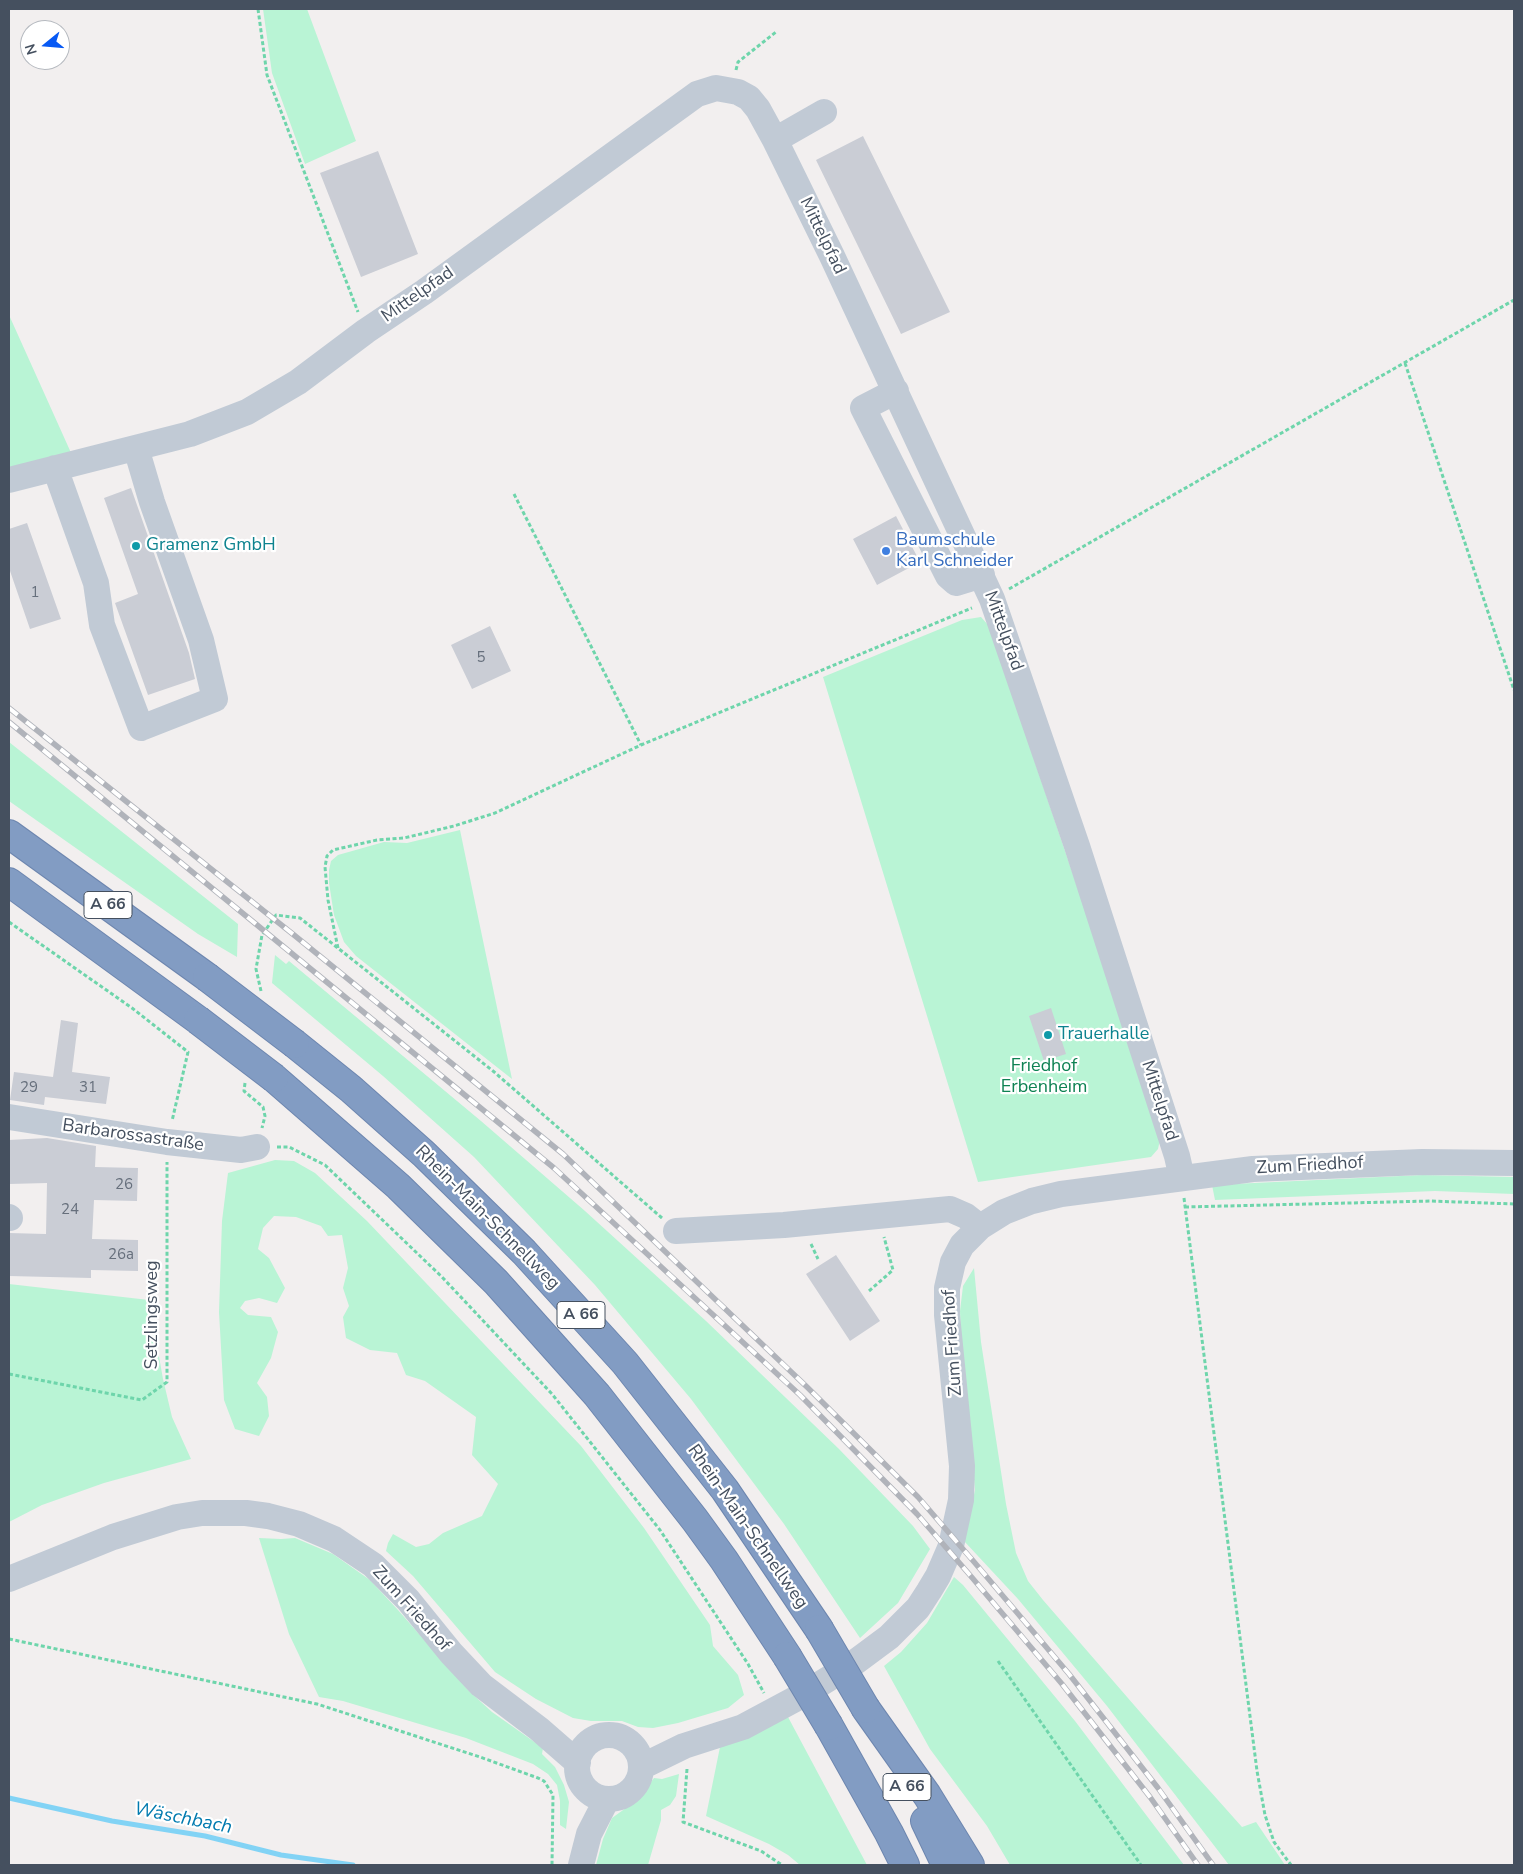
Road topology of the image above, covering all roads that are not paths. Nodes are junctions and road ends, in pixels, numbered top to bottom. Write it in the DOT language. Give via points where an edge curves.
graph roads {
  1 [pos="824,112"];
  2 [pos="775,140"];
  3 [pos="896,391"];
  4 [pos="136,448"];
  5 [pos="55,468"];
  6 [pos="9,480"];
  7 [pos="982,575"];
  8 [pos="9,834"];
  9 [pos="9,882"];
  10 [pos="9,1117"];
  11 [pos="238,1148"];
  12 [pos="1514,1163"];
  13 [pos="1182,1178"];
  14 [pos="980,1228"];
  15 [pos="676,1231"];
  16 [pos="9,1579"];
  17 [pos="866,1709"];
  18 [pos="583,1754"];
  19 [pos="638,1758"];
  20 [pos="600,1797"];
  21 [pos="581,1865"];
  22 [pos="905,1865"];
  23 [pos="946,1865"];
  24 [pos="970,1865"];
  1 -- 2 [label="street"];
  2 -- 3 [label="street, Mittelpfad"];
  2 -- 4 [label="street, Mittelpfad" via="749,98 738,92 716,88 697,94 298,382 247,412 190,434"];
  3 -- 7 [label="street, Mittelpfad"];
  3 -- 7 [label="street" via="863,408 948,576 956,583"];
  4 -- 5 [label="street, Mittelpfad"];
  4 -- 5 [label="street" via="201,640 215,699 141,728 102,625 96,583"];
  5 -- 6 [label="street, Mittelpfad"];
  7 -- 13 [label="street, Mittelpfad" via="1077,846"];
  8 -- 17 [label="highway, Rhein-Main-Schnellweg / A 66, bridge" via="295,1044 424,1154 524,1252 625,1363 725,1490 819,1629"];
  9 -- 22 [label="highway, A 66, bridge" via="274,1078 398,1186 496,1282 597,1395 724,1560 829,1726"];
  10 -- 11 [label="street, Barbarossastraße" via="167,1142"];
  12 -- 13 [label="street, Zum Friedhof" via="1422,1162 1253,1168"];
  13 -- 14 [label="street, Zum Friedhof" via="1061,1194 1032,1201"];
  14 -- 15 [label="street" via="966,1216 950,1209 784,1225"];
  14 -- 19 [label="street, Zum Friedhof" via="962,1245 953,1262 947,1288 961,1500 955,1533 938,1576 918,1608 876,1648 758,1720"];
  16 -- 18 [label="street, Zum Friedhof" via="89,1546 178,1517 224,1512 268,1516 299,1524 353,1550 373,1565 408,1600 481,1685 539,1729"];
  17 -- 23 [label="highway, A 66"];
  17 -- 24 [label="highway" via="927,1795"];
  18 -- 19 [label="street" via="601,1737 617,1736 624,1739"];
  18 -- 20 [label="street" via="580,1781"];
  19 -- 20 [label="street" via="638,1782 628,1793 622,1797"];
  20 -- 21 [label="street"];
}
